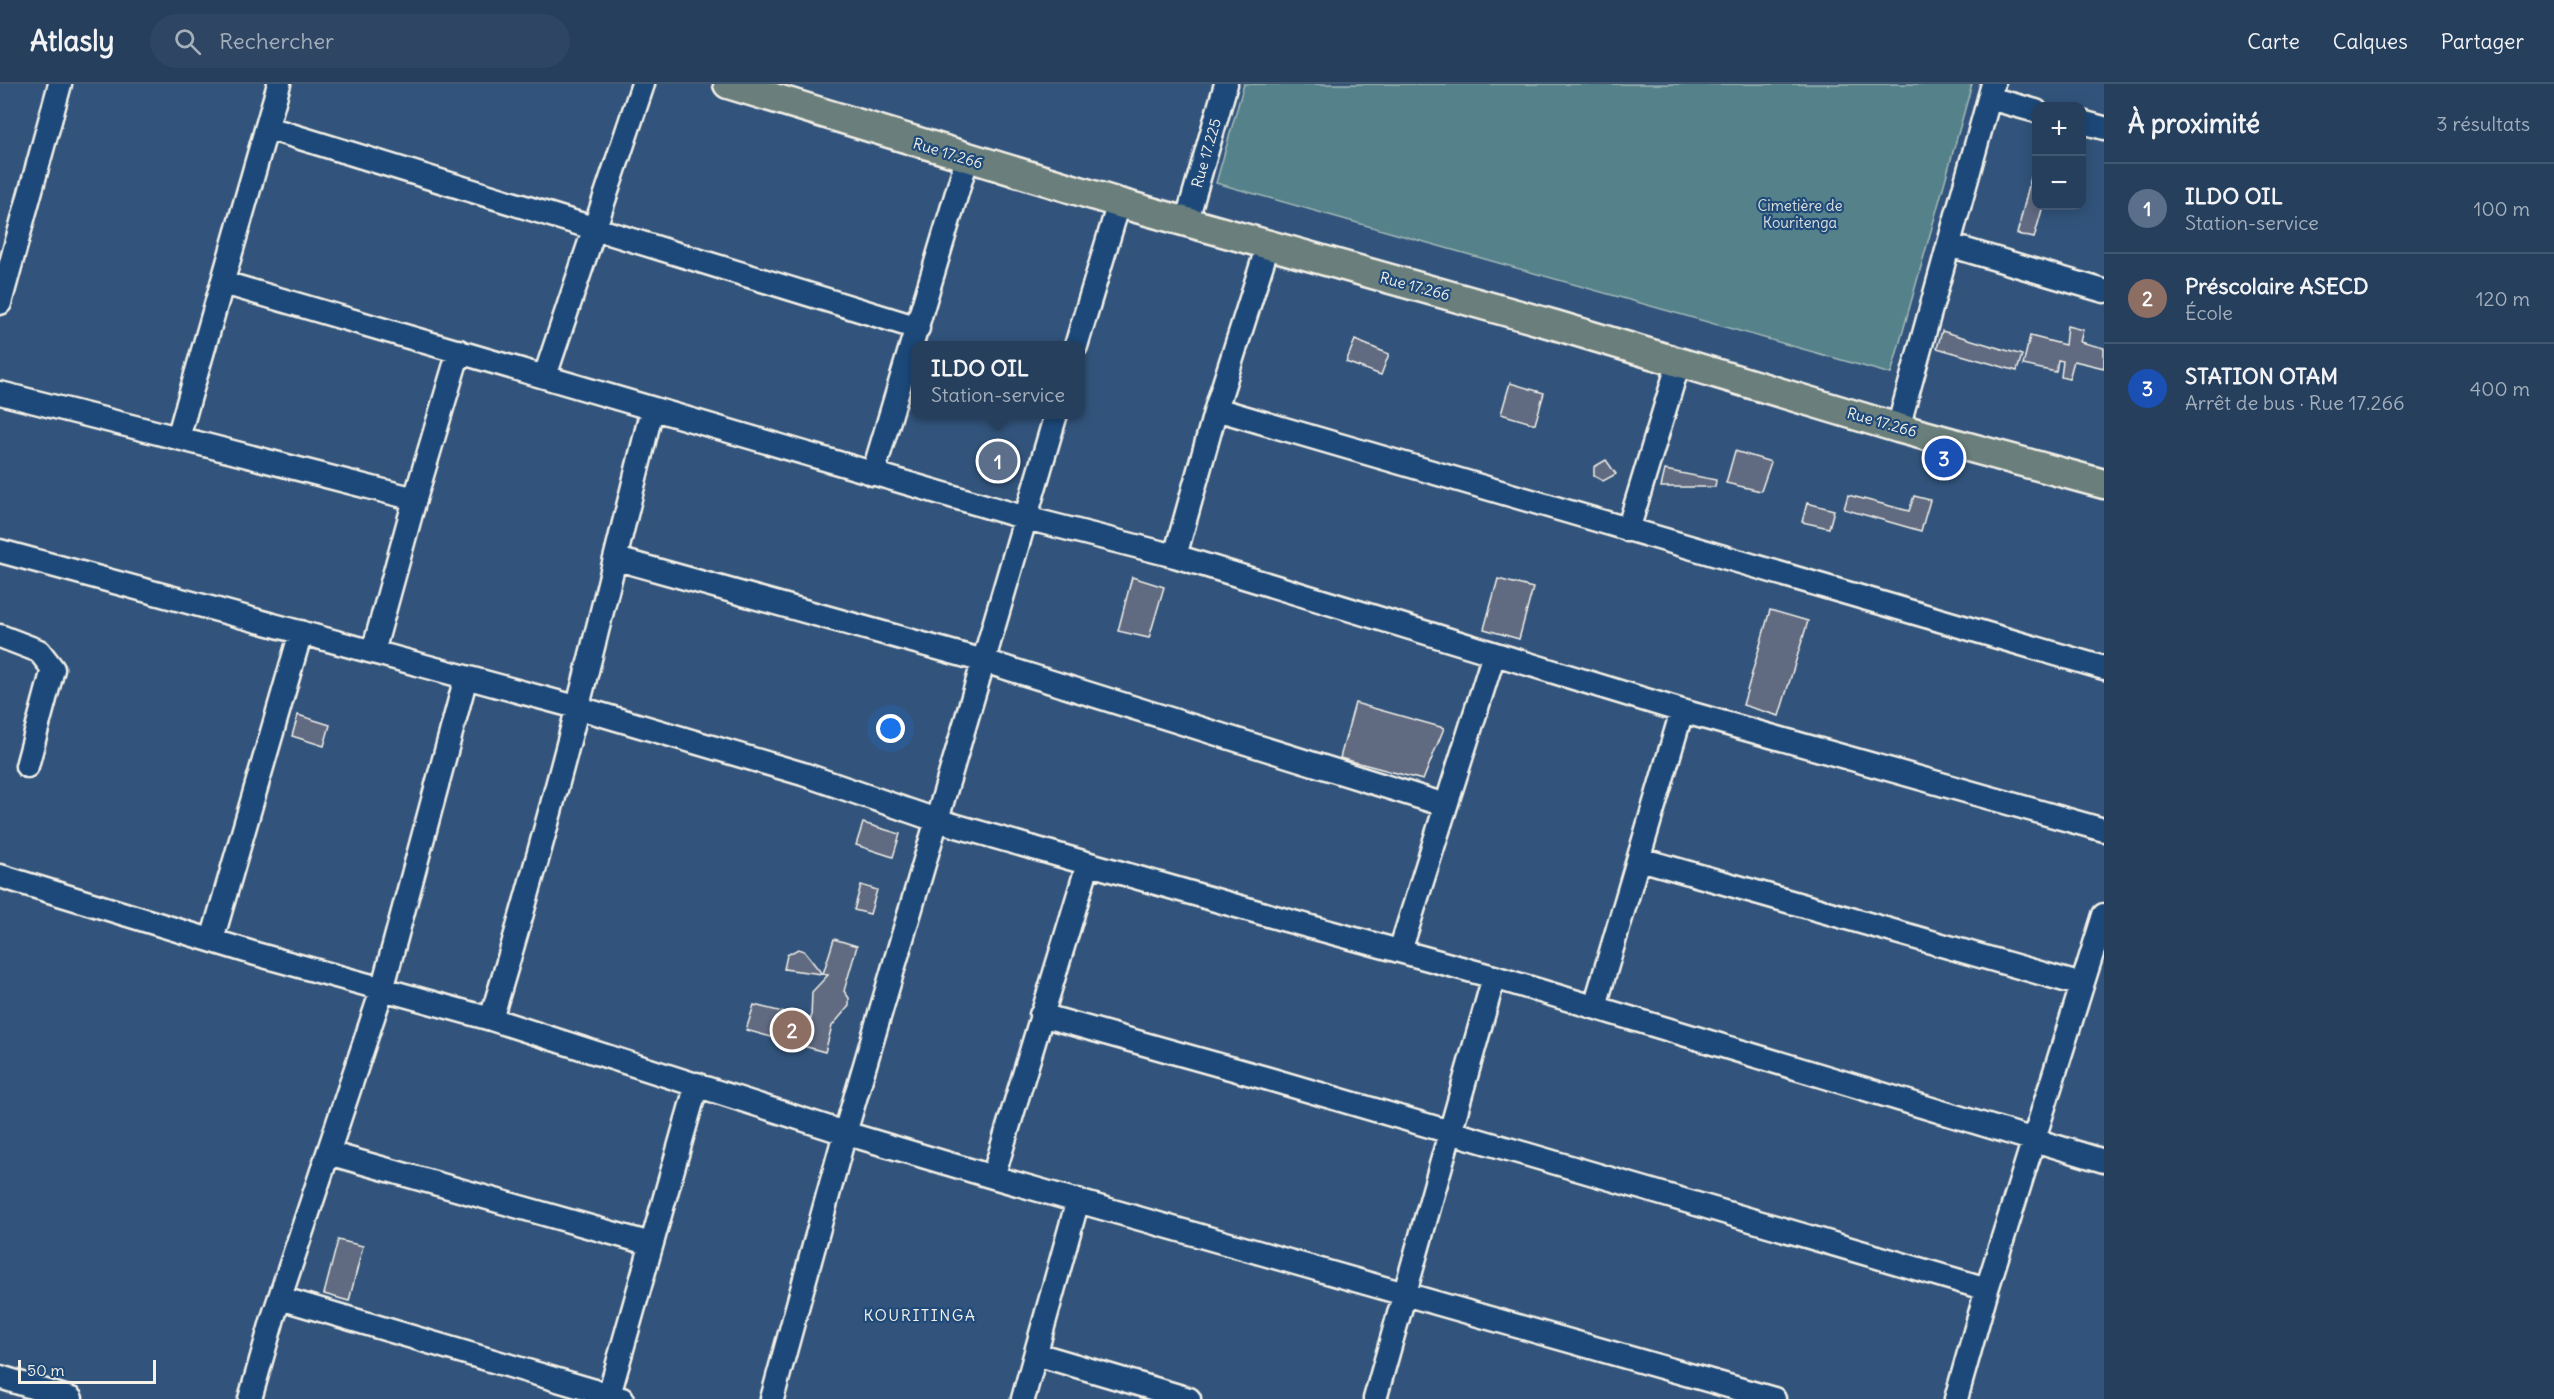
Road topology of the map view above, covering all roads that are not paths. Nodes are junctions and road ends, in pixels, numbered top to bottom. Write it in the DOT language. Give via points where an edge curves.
graph roads {
  1 [pos="60,84"];
  2 [pos="279,84"];
  3 [pos="643,84"];
  4 [pos="1227,84"];
  5 [pos="738,85"];
  6 [pos="1991,91"];
  7 [pos="2032,109"];
  8 [pos="2086,123"];
  9 [pos="268,128"];
  10 [pos="2104,128"];
  11 [pos="967,159"];
  12 [pos="1119,203"];
  13 [pos="1186,223"];
  14 [pos="593,228"];
  15 [pos="1268,245"];
  16 [pos="1949,245"];
  17 [pos="224,283"];
  18 [pos="2104,291"];
  19 [pos="0,303"];
  20 [pos="918,328"];
  21 [pos="914,341"];
  22 [pos="1077,341"];
  23 [pos="459,351"];
  24 [pos="911,351"];
  25 [pos="1679,362"];
  26 [pos="545,376"];
  27 [pos="0,393"];
  28 [pos="652,408"];
  29 [pos="1216,409"];
  30 [pos="1055,419"];
  31 [pos="1899,428"];
  32 [pos="178,438"];
  33 [pos="873,474"];
  34 [pos="2104,484"];
  35 [pos="415,499"];
  36 [pos="1026,518"];
  37 [pos="1628,530"];
  38 [pos="0,551"];
  39 [pos="1175,556"];
  40 [pos="617,559"];
  41 [pos="301,632"];
  42 [pos="0,636"];
  43 [pos="373,652"];
  44 [pos="1494,654"];
  45 [pos="984,661"];
  46 [pos="2104,668"];
  47 [pos="466,677"];
  48 [pos="576,707"];
  49 [pos="1682,711"];
  50 [pos="27,766"];
  51 [pos="1445,805"];
  52 [pos="936,820"];
  53 [pos="2104,830"];
  54 [pos="1640,859"];
  55 [pos="1088,864"];
  56 [pos="0,876"];
  57 [pos="2104,915"];
  58 [pos="212,940"];
  59 [pos="1400,951"];
  60 [pos="1494,977"];
  61 [pos="2082,985"];
  62 [pos="382,990"];
  63 [pos="1595,1006"];
  64 [pos="1041,1015"];
  65 [pos="491,1019"];
  66 [pos="697,1084"];
  67 [pos="845,1133"];
  68 [pos="1452,1133"];
  69 [pos="2035,1140"];
  70 [pos="328,1153"];
  71 [pos="2104,1161"];
  72 [pos="993,1177"];
  73 [pos="1078,1200"];
  74 [pos="651,1244"];
  75 [pos="1987,1289"];
  76 [pos="1406,1292"];
  77 [pos="279,1298"];
  78 [pos="1036,1354"];
  79 [pos="0,1377"];
  80 [pos="1736,1394"];
  81 [pos="616,1397"];
  82 [pos="71,1399"];
  83 [pos="250,1399"];
  84 [pos="772,1399"];
  85 [pos="1023,1399"];
  86 [pos="1189,1399"];
  87 [pos="1375,1399"];
  88 [pos="1774,1399"];
  89 [pos="1956,1399"];
  1 -- 19 [label="street"];
  2 -- 9 [label="street"];
  3 -- 14 [label="street"];
  4 -- 13 [label="street, Rue 17.225"];
  5 -- 11 [label="main road, Rue 17.266"];
  6 -- 7 [label="street"];
  6 -- 16 [label="street"];
  8 -- 10 [label="street"];
  9 -- 14 [label="street"];
  9 -- 17 [label="street"];
  11 -- 12 [label="main road, Rue 17.266"];
  11 -- 20 [label="street"];
  12 -- 13 [label="main road, Rue 17.266"];
  12 -- 22 [label="street"];
  13 -- 15 [label="main road, Rue 17.266"];
  14 -- 20 [label="street"];
  14 -- 26 [label="street"];
  15 -- 25 [label="main road, Rue 17.266"];
  15 -- 29 [label="street"];
  16 -- 18 [label="street"];
  16 -- 31 [label="street"];
  17 -- 23 [label="street"];
  17 -- 32 [label="street"];
  20 -- 21 [label="street"];
  23 -- 26 [label="street"];
  23 -- 35 [label="street"];
  24 -- 33 [label="street"];
  25 -- 31 [label="main road, Rue 17.266"];
  25 -- 37 [label="street"];
  26 -- 28 [label="street"];
  27 -- 32 [label="street"];
  28 -- 33 [label="street"];
  28 -- 40 [label="street"];
  29 -- 37 [label="street"];
  29 -- 39 [label="street"];
  30 -- 36 [label="street"];
  31 -- 34 [label="main road, Rue 17.266"];
  32 -- 35 [label="street"];
  33 -- 36 [label="street"];
  35 -- 43 [label="street"];
  36 -- 39 [label="street"];
  36 -- 45 [label="street"];
  37 -- 46 [label="street"];
  38 -- 41 [label="street"];
  39 -- 44 [label="street"];
  40 -- 45 [label="street"];
  40 -- 48 [label="street"];
  41 -- 43 [label="street"];
  41 -- 58 [label="street"];
  42 -- 50 [label="street" via="39,651 53,669"];
  43 -- 47 [label="street"];
  44 -- 49 [label="street"];
  44 -- 51 [label="street"];
  45 -- 51 [label="street"];
  45 -- 52 [label="street"];
  47 -- 48 [label="street"];
  47 -- 62 [label="street"];
  48 -- 52 [label="street" via="803,774"];
  48 -- 65 [label="street" via="524,910"];
  49 -- 53 [label="street"];
  49 -- 54 [label="street"];
  51 -- 59 [label="street"];
  52 -- 55 [label="street"];
  52 -- 67 [label="street"];
  54 -- 61 [label="street"];
  54 -- 63 [label="street"];
  55 -- 59 [label="street"];
  55 -- 64 [label="street"];
  56 -- 58 [label="street"];
  57 -- 61 [label="street"];
  58 -- 62 [label="street"];
  59 -- 60 [label="street"];
  60 -- 63 [label="street"];
  60 -- 68 [label="street"];
  61 -- 69 [label="street"];
  62 -- 65 [label="street"];
  62 -- 70 [label="street"];
  63 -- 69 [label="street"];
  64 -- 68 [label="street"];
  64 -- 72 [label="street"];
  65 -- 66 [label="street"];
  66 -- 67 [label="street"];
  66 -- 74 [label="street"];
  67 -- 72 [label="street"];
  67 -- 84 [label="street"];
  68 -- 75 [label="street"];
  68 -- 76 [label="street"];
  69 -- 71 [label="street"];
  69 -- 75 [label="street"];
  70 -- 74 [label="street"];
  70 -- 77 [label="street"];
  72 -- 73 [label="street"];
  73 -- 76 [label="street"];
  73 -- 78 [label="street"];
  74 -- 81 [label="street"];
  75 -- 89 [label="street"];
  76 -- 80 [label="street"];
  76 -- 87 [label="street"];
  77 -- 81 [label="street"];
  77 -- 83 [label="street"];
  78 -- 85 [label="street"];
  78 -- 86 [label="street"];
  79 -- 82 [label="street"];
  80 -- 88 [label="street"];
}
